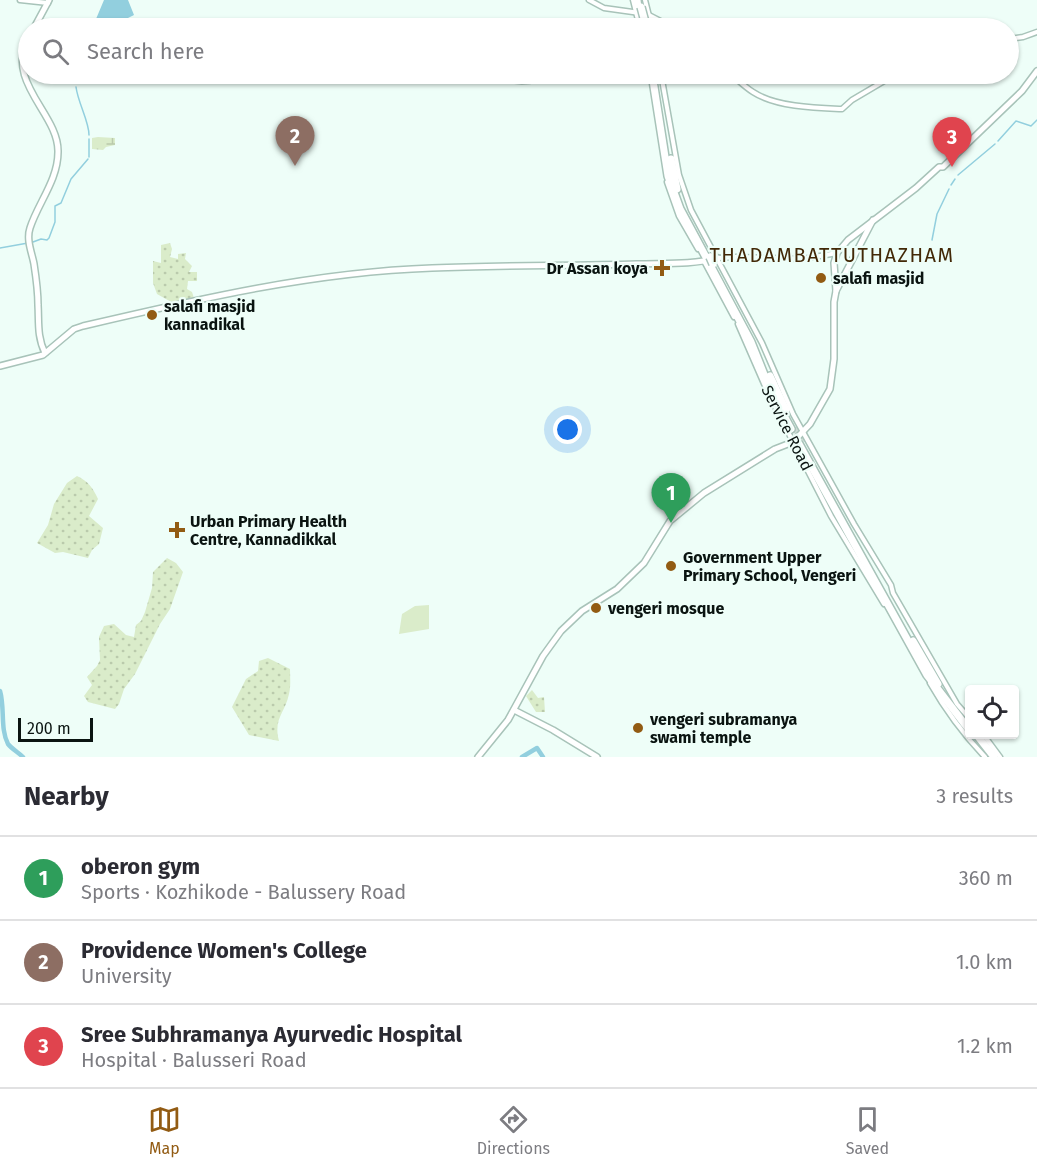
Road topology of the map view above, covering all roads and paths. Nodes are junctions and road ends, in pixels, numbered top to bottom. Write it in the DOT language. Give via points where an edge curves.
graph roads {
  1 [pos="20,0"];
  2 [pos="589,0"];
  3 [pos="645,0"];
  4 [pos="49,2"];
  5 [pos="638,5"];
  6 [pos="40,18"];
  7 [pos="644,18"];
  8 [pos="1037,32"];
  9 [pos="1019,36"];
  10 [pos="1037,71"];
  11 [pos="28,84"];
  12 [pos="655,84"];
  13 [pos="663,84"];
  14 [pos="742,84"];
  15 [pos="879,84"];
  16 [pos="873,220"];
  17 [pos="837,253"];
  18 [pos="710,261"];
  19 [pos="836,291"];
  20 [pos="45,353"];
  21 [pos="0,366"];
  22 [pos="793,428"];
  23 [pos="803,432"];
  24 [pos="798,443"];
  25 [pos="514,710"];
  26 [pos="965,714"];
  27 [pos="965,723"];
  28 [pos="965,724"];
  29 [pos="977,739"];
  30 [pos="986,739"];
  31 [pos="478,757"];
  32 [pos="597,757"];
  33 [pos="985,757"];
  34 [pos="992,757"];
  35 [pos="1000,757"];
  1 -- 4 [label="street"];
  2 -- 5 [label="street" via="604,8"];
  3 -- 7 [label="street"];
  4 -- 6 [label="main road"];
  8 -- 9 [label="street"];
  10 -- 16 [label="main road" via="1022,91 943,167"];
  11 -- 20 [label="main road" via="54,132 58,153 56,171 30,228 29,243 38,283 38,333"];
  12 -- 18 [label="highway" via="678,192"];
  13 -- 18 [label="street" via="684,193"];
  14 -- 15 [label="street" via="763,98 805,108 842,109"];
  16 -- 17 [label="main road"];
  16 -- 19 [label="main road"];
  17 -- 18 [label="street" via="803,259 736,257"];
  17 -- 19 [label="main road"];
  18 -- 20 [label="main road" via="433,268 343,275 222,295 83,326"];
  18 -- 22 [label="highway" via="758,346"];
  18 -- 23 [label="street" via="762,344"];
  18 -- 24 [label="street, Service Road" via="774,406"];
  19 -- 23 [label="main road" via="830,389"];
  20 -- 21 [label="main road"];
  23 -- 24 [label="main road"];
  23 -- 26 [label="street"];
  24 -- 25 [label="main road" via="775,449 704,493 669,521 644,562 617,589 582,611 561,631"];
  24 -- 27 [label="highway" via="938,684"];
  24 -- 28 [label="highway" via="927,675"];
  24 -- 33 [label="street, Service Road" via="831,516 946,712"];
  25 -- 31 [label="main road"];
  25 -- 32 [label="main road"];
  29 -- 34 [label="highway"];
  30 -- 35 [label="street"];
}
